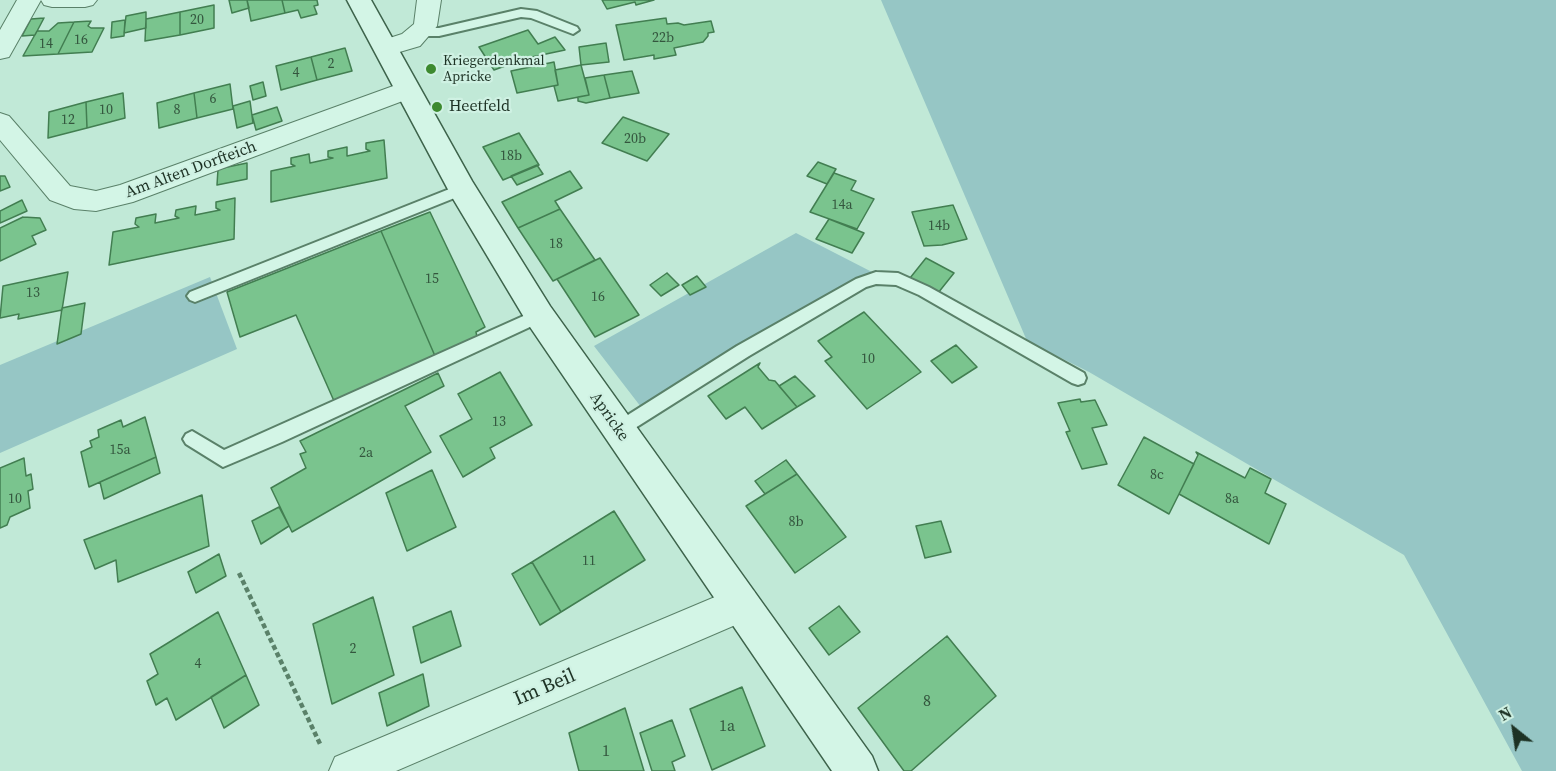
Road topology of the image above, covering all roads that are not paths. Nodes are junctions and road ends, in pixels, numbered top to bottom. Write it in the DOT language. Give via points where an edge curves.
graph roads {
  1 [pos="29,0"];
  2 [pos="52,0"];
  3 [pos="85,0"];
  4 [pos="359,0"];
  5 [pos="429,0"];
  6 [pos="573,30"];
  7 [pos="418,32"];
  8 [pos="386,48"];
  9 [pos="0,51"];
  10 [pos="407,90"];
  11 [pos="0,122"];
  12 [pos="462,189"];
  13 [pos="195,296"];
  14 [pos="540,315"];
  15 [pos="1078,378"];
  16 [pos="618,430"];
  17 [pos="192,439"];
  18 [pos="741,604"];
  19 [pos="336,761"];
  20 [pos="857,771"];
  1 -- 9 [label="street"];
  2 -- 3 [label="street"];
  4 -- 8 [label="street, Apricke"];
  5 -- 7 [label="street" via="425,26"];
  6 -- 7 [label="lane" via="533,14 521,14 439,32"];
  7 -- 8 [label="street" via="411,40"];
  8 -- 10 [label="street, Apricke"];
  10 -- 11 [label="street, Am Alten Dorfteich" via="123,195 96,201 60,193"];
  10 -- 12 [label="street, Apricke"];
  12 -- 13 [label="lane"];
  12 -- 14 [label="street, Apricke"];
  14 -- 16 [label="street, Apricke"];
  14 -- 17 [label="lane" via="223,459"];
  15 -- 16 [label="lane" via="924,291 898,279 876,278 743,351"];
  16 -- 18 [label="street, Apricke"];
  18 -- 19 [label="street, Im Beil"];
  18 -- 20 [label="street, Apricke"];
}
